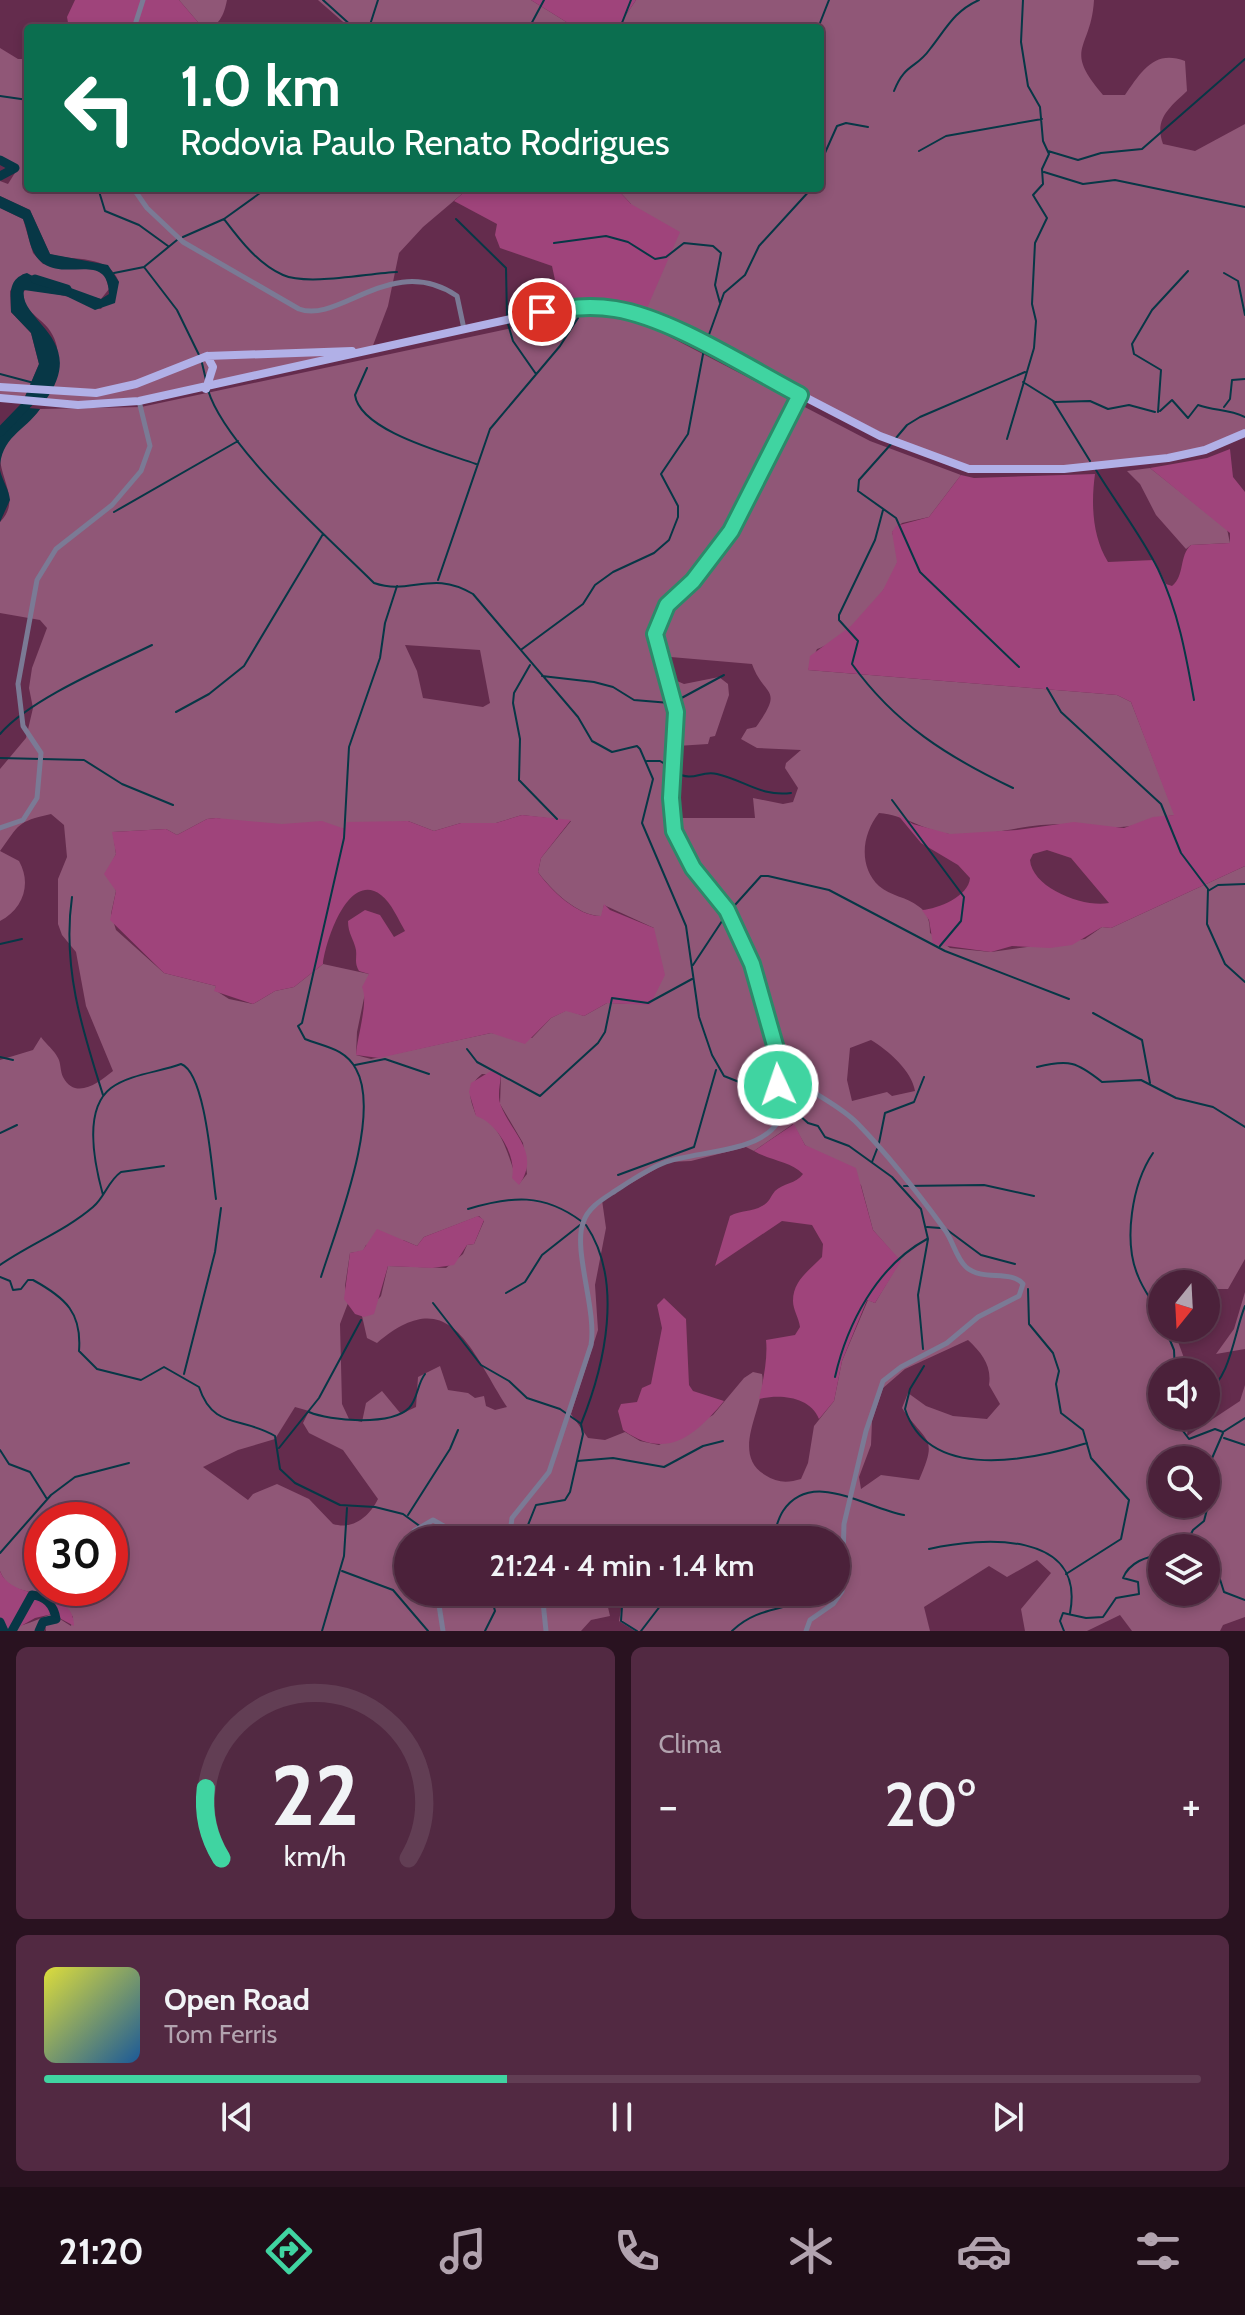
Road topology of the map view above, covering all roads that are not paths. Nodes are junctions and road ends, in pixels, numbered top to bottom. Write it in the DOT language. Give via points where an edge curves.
graph roads {
  1 [pos="143,0"];
  2 [pos="135,24"];
  3 [pos="136,192"];
  4 [pos="464,329"];
  5 [pos="374,349"];
  6 [pos="207,356"];
  7 [pos="0,387"];
  8 [pos="206,389"];
  9 [pos="800,395"];
  10 [pos="0,398"];
  11 [pos="139,401"];
  12 [pos="1244,436"];
  13 [pos="0,828"];
  14 [pos="780,1063"];
  15 [pos="423,1526"];
  16 [pos="444,1526"];
  17 [pos="509,1526"];
  18 [pos="439,1606"];
  19 [pos="543,1606"];
  20 [pos="443,1631"];
  21 [pos="546,1631"];
  22 [pos="806,1631"];
  1 -- 2 [label="street"];
  3 -- 4 [label="street" via="183,242 299,309 318,312 379,287 419,283 457,296"];
  4 -- 5 [label="main road"];
  4 -- 9 [label="main road" via="574,307 618,309 660,323"];
  5 -- 6 [label="main road"];
  5 -- 8 [label="main road"];
  6 -- 7 [label="main road" via="96,393"];
  6 -- 8 [label="main road" via="213,371"];
  8 -- 11 [label="main road"];
  9 -- 12 [label="main road" via="908,448 985,472 1168,458"];
  9 -- 14 [label="street" via="731,531 667,605 655,634 676,712 674,831 743,943"];
  10 -- 11 [label="main road" via="57,404"];
  11 -- 13 [label="street" via="150,446 141,471 112,505 56,549 37,580 18,684 23,726 41,753 37,798 23,820"];
  14 -- 17 [label="street" via="778,1122 761,1139 668,1162 606,1197 587,1215 581,1244 591,1345 549,1472"];
  14 -- 22 [label="street" via="856,1122 911,1184 964,1265 975,1273 1014,1277 1023,1284 1019,1296 883,1381 844,1524 842,1591 810,1620"];
  15 -- 16 [label="street" via="433,1520"];
  18 -- 20 [label="street"];
  19 -- 21 [label="street"];
}
